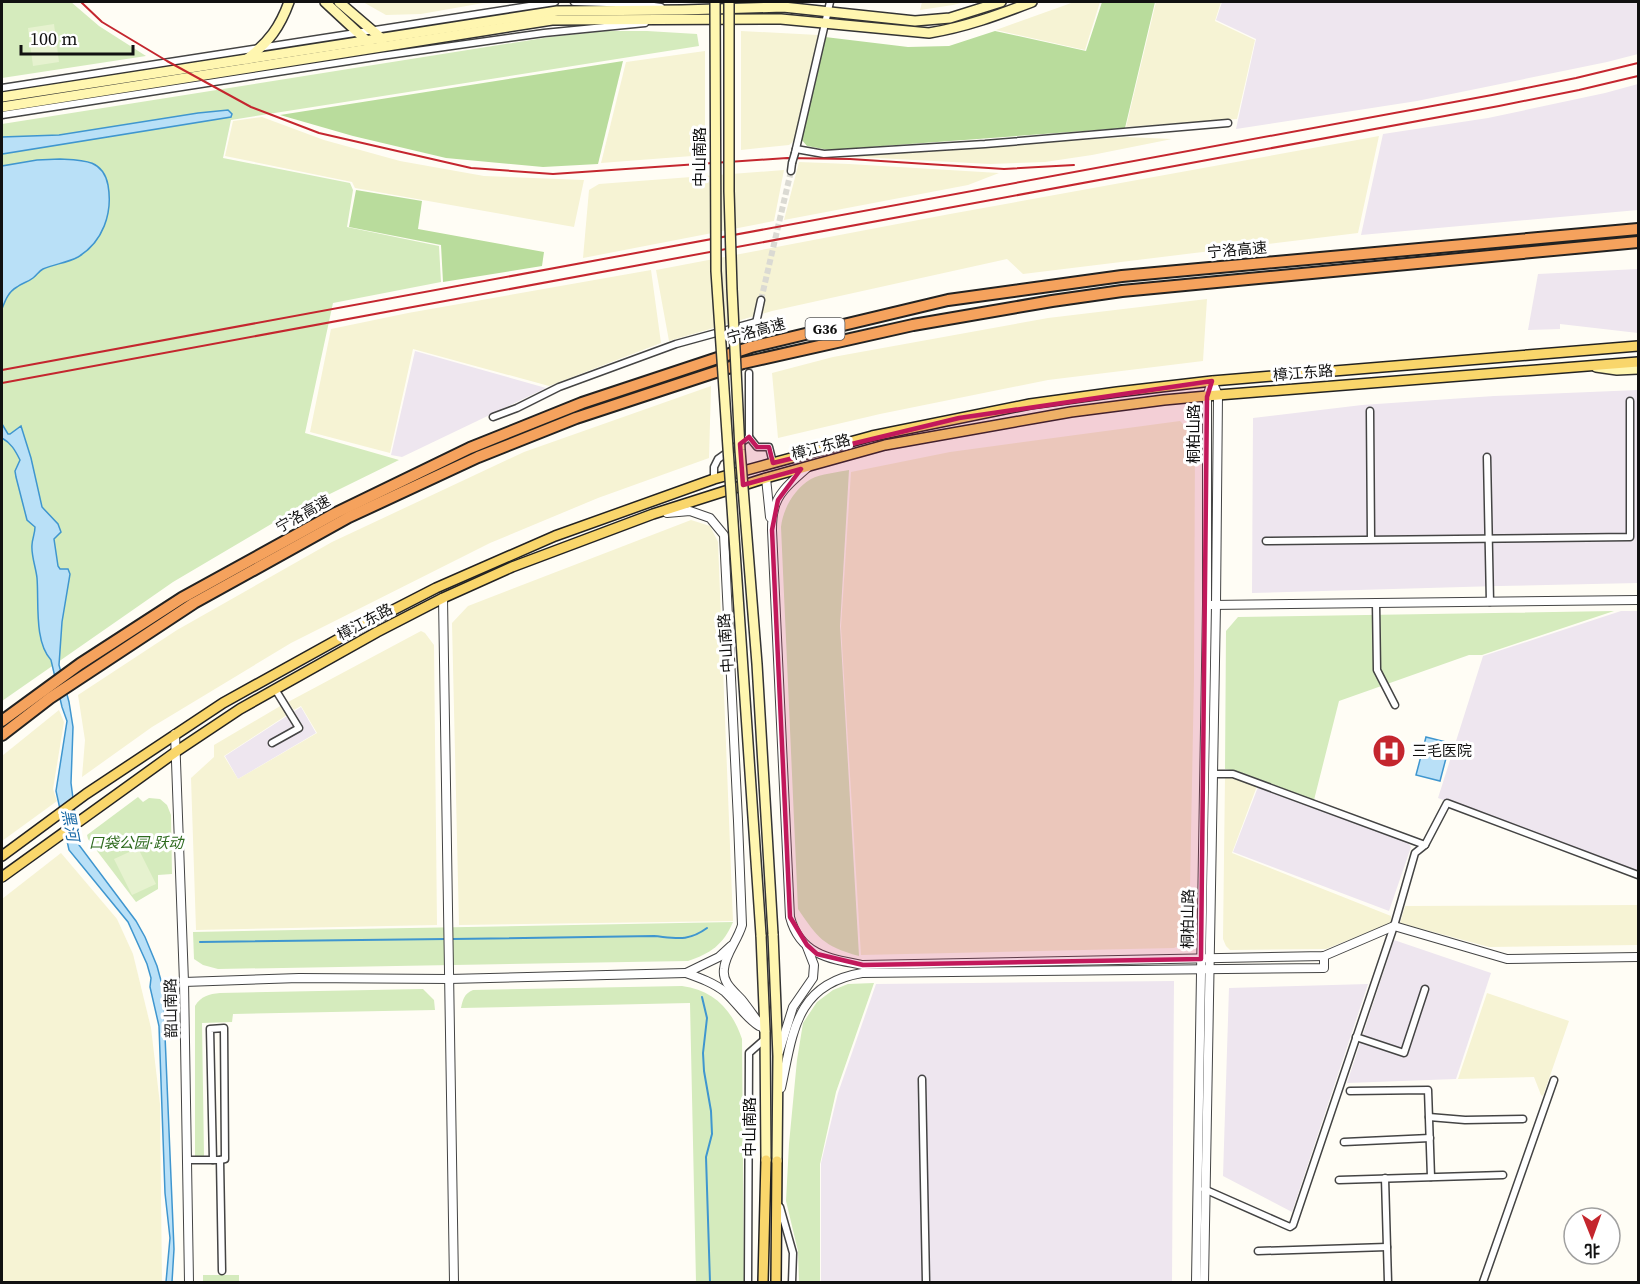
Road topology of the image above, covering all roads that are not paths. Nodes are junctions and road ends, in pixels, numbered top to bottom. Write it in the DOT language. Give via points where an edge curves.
graph roads {
  1 [pos="289,2"];
  2 [pos="325,2"];
  3 [pos="339,2"];
  4 [pos="555,2"];
  5 [pos="574,2"];
  6 [pos="715,2"];
  7 [pos="729,2"];
  8 [pos="830,2"];
  9 [pos="1001,2"];
  10 [pos="1032,2"];
  11 [pos="828,12"];
  12 [pos="681,15"];
  13 [pos="825,23"];
  14 [pos="371,30"];
  15 [pos="356,32"];
  16 [pos="365,41"];
  17 [pos="262,48"];
  18 [pos="380,48"];
  19 [pos="247,60"];
  20 [pos="2,88"];
  21 [pos="2,97"];
  22 [pos="2,107"];
  23 [pos="2,116"];
  24 [pos="1228,123"];
  25 [pos="795,151"];
  26 [pos="791,171"];
  27 [pos="1638,229"];
  28 [pos="1638,242"];
  29 [pos="761,300"];
  30 [pos="756,322"];
  31 [pos="753,338"];
  32 [pos="1638,346"];
  33 [pos="1638,362"];
  34 [pos="1588,366"];
  35 [pos="1638,369"];
  36 [pos="749,373"];
  37 [pos="1212,381"];
  38 [pos="1218,395"];
  39 [pos="1207,397"];
  40 [pos="1630,401"];
  41 [pos="1370,411"];
  42 [pos="493,417"];
  43 [pos="749,437"];
  44 [pos="1486,457"];
  45 [pos="773,462"];
  46 [pos="808,467"];
  47 [pos="766,478"];
  48 [pos="714,479"];
  49 [pos="653,514"];
  50 [pos="772,530"];
  51 [pos="1489,538"];
  52 [pos="1371,539"];
  53 [pos="1266,541"];
  54 [pos="443,598"];
  55 [pos="1638,600"];
  56 [pos="1490,602"];
  57 [pos="1376,603"];
  58 [pos="1212,605"];
  59 [pos="275,689"];
  60 [pos="48,693"];
  61 [pos="1395,705"];
  62 [pos="2,722"];
  63 [pos="175,734"];
  64 [pos="2,735"];
  65 [pos="272,743"];
  66 [pos="177,751"];
  67 [pos="1213,774"];
  68 [pos="1425,845"];
  69 [pos="2,856"];
  70 [pos="1638,875"];
  71 [pos="2,877"];
  72 [pos="1394,926"];
  73 [pos="736,941"];
  74 [pos="807,945"];
  75 [pos="1324,956"];
  76 [pos="1638,957"];
  77 [pos="1205,959"];
  78 [pos="1205,969"];
  79 [pos="686,973"];
  80 [pos="449,979"];
  81 [pos="184,982"];
  82 [pos="1425,989"];
  83 [pos="765,1035"];
  84 [pos="1356,1037"];
  85 [pos="778,1056"];
  86 [pos="922,1079"];
  87 [pos="1554,1080"];
  88 [pos="1350,1091"];
  89 [pos="778,1101"];
  90 [pos="1429,1117"];
  91 [pos="1522,1119"];
  92 [pos="1430,1138"];
  93 [pos="1344,1142"];
  94 [pos="187,1160"];
  95 [pos="217,1160"];
  96 [pos="1503,1175"];
  97 [pos="1431,1177"];
  98 [pos="1385,1178"];
  99 [pos="1339,1180"];
  100 [pos="1204,1189"];
  101 [pos="777,1197"];
  102 [pos="1387,1247"];
  103 [pos="1258,1251"];
  104 [pos="222,1271"];
  105 [pos="189,1282"];
  106 [pos="454,1282"];
  107 [pos="748,1282"];
  108 [pos="763,1282"];
  109 [pos="776,1282"];
  110 [pos="792,1282"];
  111 [pos="927,1282"];
  112 [pos="1196,1282"];
  113 [pos="1204,1282"];
  114 [pos="1388,1282"];
  115 [pos="1483,1282"];
  1 -- 17 [label="main road"];
  2 -- 15 [label="main road"];
  3 -- 14 [label="main road"];
  4 -- 14 [label="street"];
  5 -- 12 [label="street" via="639,4"];
  6 -- 83 [label="main road, 中山南路, bridge" via="716,271"];
  7 -- 85 [label="main road, 中山南路, bridge" via="732,289"];
  8 -- 11 [label="street"];
  9 -- 11 [label="main road" via="950,18 915,21"];
  10 -- 13 [label="main road" via="983,20 929,33"];
  11 -- 12 [label="main road" via="783,7"];
  11 -- 13 [label="street"];
  12 -- 13 [label="main road"];
  12 -- 18 [label="main road" via="552,20"];
  13 -- 25 [label="street"];
  14 -- 15 [label="street"];
  14 -- 18 [label="main road"];
  15 -- 16 [label="main road"];
  15 -- 17 [label="street"];
  16 -- 18 [label="main road"];
  16 -- 19 [label="main road"];
  17 -- 19 [label="main road"];
  17 -- 20 [label="street"];
  18 -- 22 [label="main road"];
  18 -- 23 [label="street"];
  19 -- 21 [label="main road"];
  24 -- 25 [label="street" via="985,144 824,154"];
  25 -- 26 [label="street, bridge"];
  27 -- 60 [label="highway, 宁洛高速 / G36" via="1122,276 948,300 751,347 582,403 470,447 336,513 182,598 80,664"];
  28 -- 60 [label="highway, 宁洛高速 / G36" via="1064,299 913,325 743,363 576,418 478,457 349,517 194,603 86,674"];
  29 -- 30 [label="street"];
  30 -- 31 [label="street"];
  30 -- 42 [label="street" via="676,344 559,387"];
  32 -- 37 [label="main road, 樟江东路"];
  33 -- 34 [label="main road, 樟江东路"];
  34 -- 35 [label="main road"];
  34 -- 38 [label="main road, 樟江东路"];
  36 -- 43 [label="street"];
  37 -- 38 [label="street, 桐柏山路"];
  37 -- 39 [label="street, 桐柏山路"];
  37 -- 45 [label="main road, 樟江东路" via="971,415"];
  38 -- 39 [label="main road, 樟江东路"];
  38 -- 58 [label="street, 桐柏山路"];
  39 -- 46 [label="main road, 樟江东路" via="1071,412 989,426 885,445"];
  39 -- 58 [label="street, 桐柏山路"];
  40 -- 51 [label="street" via="1630,537"];
  41 -- 52 [label="street"];
  43 -- 45 [label="street" via="757,447 769,447"];
  43 -- 48 [label="street" via="718,459"];
  44 -- 51 [label="street"];
  45 -- 48 [label="main road, 樟江东路"];
  46 -- 47 [label="main road, 樟江东路"];
  46 -- 50 [label="street" via="778,500"];
  47 -- 49 [label="main road, 樟江东路"];
  47 -- 50 [label="street"];
  48 -- 63 [label="main road, 樟江东路" via="555,536 436,588 223,703"];
  49 -- 54 [label="main road, 樟江东路" via="512,567"];
  49 -- 73 [label="street" via="690,511 710,518 724,535 742,925"];
  50 -- 74 [label="street" via="790,917"];
  51 -- 52 [label="street"];
  51 -- 56 [label="street"];
  52 -- 53 [label="street"];
  54 -- 59 [label="main road, 樟江东路"];
  54 -- 80 [label="street"];
  55 -- 56 [label="street"];
  56 -- 57 [label="street"];
  57 -- 58 [label="street"];
  57 -- 61 [label="street" via="1377,670"];
  58 -- 67 [label="street, 桐柏山路"];
  58 -- 77 [label="street, 桐柏山路"];
  59 -- 65 [label="street" via="299,728"];
  59 -- 66 [label="main road, 樟江东路"];
  60 -- 62 [label="highway, 宁洛高速 / G36"];
  60 -- 64 [label="highway, 宁洛高速 / G36"];
  63 -- 66 [label="street, 韶山南路"];
  63 -- 69 [label="main road, 樟江东路"];
  66 -- 71 [label="main road, 樟江东路"];
  66 -- 81 [label="street, 韶山南路"];
  67 -- 68 [label="street" via="1233,774"];
  67 -- 77 [label="street, 桐柏山路"];
  68 -- 70 [label="street" via="1447,803"];
  68 -- 72 [label="street" via="1415,853"];
  72 -- 75 [label="street"];
  72 -- 76 [label="street" via="1507,959"];
  72 -- 84 [label="street"];
  73 -- 79 [label="street" via="719,957"];
  73 -- 83 [label="street" via="724,968 724,978"];
  74 -- 77 [label="street" via="831,959 863,965"];
  74 -- 85 [label="street" via="814,965 813,978 793,1008"];
  75 -- 77 [label="street"];
  75 -- 78 [label="street" via="1324,968"];
  77 -- 78 [label="street, 桐柏山路"];
  78 -- 89 [label="street" via="847,975 818,990 801,1011"];
  78 -- 100 [label="street, 桐柏山路"];
  78 -- 112 [label="street, 桐柏山路"];
  79 -- 80 [label="street"];
  79 -- 83 [label="street" via="726,993"];
  80 -- 81 [label="street"];
  80 -- 106 [label="street"];
  81 -- 94 [label="street, 韶山南路"];
  82 -- 84 [label="street" via="1404,1053"];
  83 -- 107 [label="street" via="749,1053"];
  83 -- 108 [label="main road, 中山南路"];
  84 -- 100 [label="street" via="1293,1225"];
  85 -- 89 [label="main road, 中山南路"];
  86 -- 111 [label="street"];
  87 -- 115 [label="street"];
  88 -- 90 [label="street" via="1428,1090"];
  89 -- 101 [label="main road, 中山南路"];
  90 -- 91 [label="street"];
  90 -- 92 [label="street"];
  92 -- 93 [label="street"];
  92 -- 97 [label="street"];
  94 -- 95 [label="street"];
  94 -- 105 [label="street, 韶山南路"];
  95 -- 95 [label="street" via="210,1029 224,1029 225,1160"];
  95 -- 104 [label="street"];
  96 -- 97 [label="street"];
  97 -- 98 [label="street"];
  98 -- 99 [label="street"];
  98 -- 102 [label="street"];
  100 -- 113 [label="street, 桐柏山路"];
  101 -- 109 [label="main road, 中山南路"];
  101 -- 110 [label="street" via="793,1253"];
  102 -- 103 [label="street"];
  102 -- 114 [label="street"];
}
